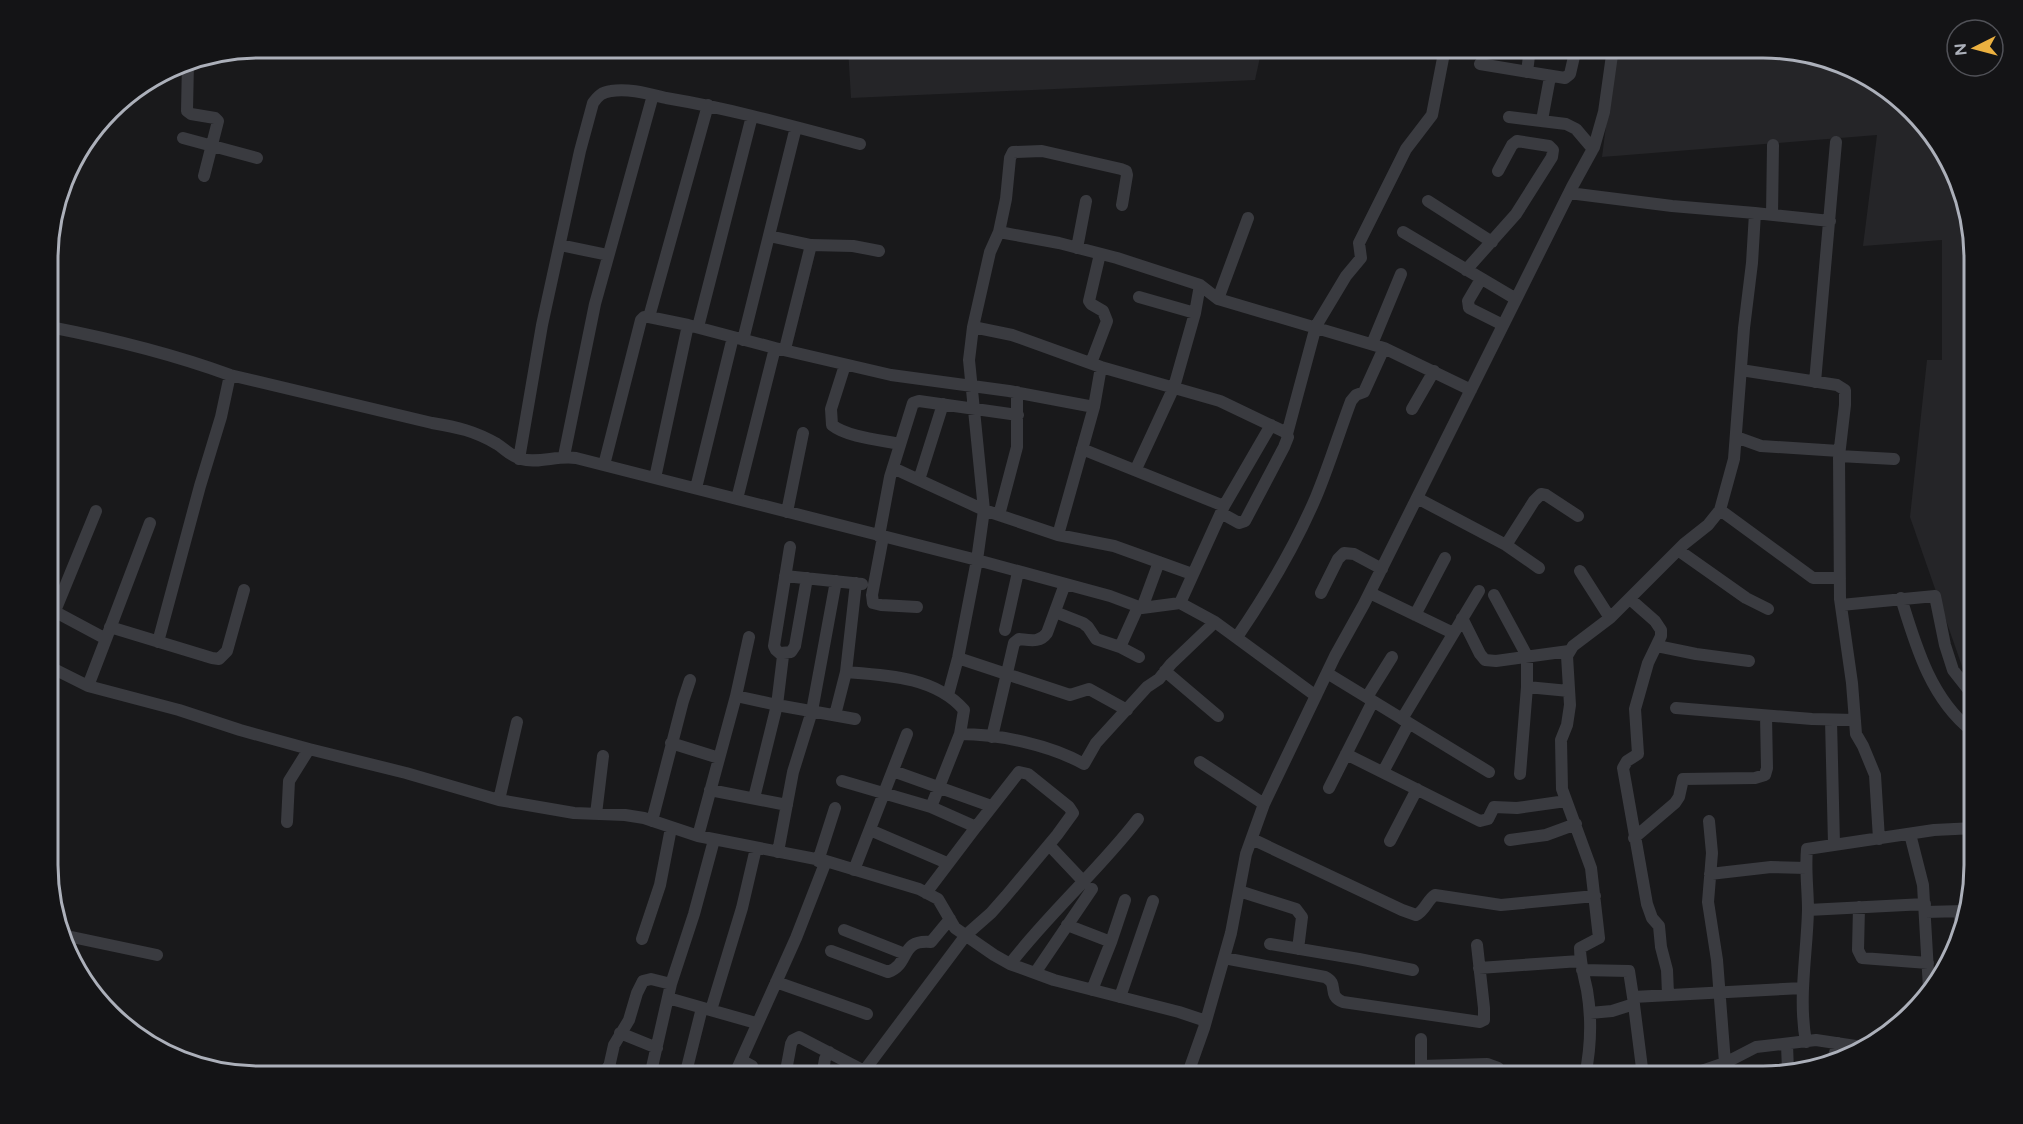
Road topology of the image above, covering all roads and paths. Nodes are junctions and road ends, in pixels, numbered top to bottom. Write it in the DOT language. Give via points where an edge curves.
graph roads {
  1 [pos="1443,58"];
  2 [pos="1529,58"];
  3 [pos="1573,58"];
  4 [pos="1612,58"];
  5 [pos="1480,64"];
  6 [pos="188,72"];
  7 [pos="1527,72"];
  8 [pos="1550,77"];
  9 [pos="653,95"];
  10 [pos="708,105"];
  11 [pos="752,116"];
  12 [pos="1509,117"];
  13 [pos="1542,120"];
  14 [pos="796,128"];
  15 [pos="183,138"];
  16 [pos="1836,142"];
  17 [pos="860,144"];
  18 [pos="213,145"];
  19 [pos="1773,145"];
  20 [pos="1593,148"];
  21 [pos="257,158"];
  22 [pos="1498,171"];
  23 [pos="204,176"];
  24 [pos="1569,193"];
  25 [pos="1086,201"];
  26 [pos="1428,201"];
  27 [pos="1122,205"];
  28 [pos="1755,213"];
  29 [pos="1772,215"];
  30 [pos="1248,218"];
  31 [pos="1830,221"];
  32 [pos="999,232"];
  33 [pos="1403,232"];
  34 [pos="769,236"];
  35 [pos="1492,242"];
  36 [pos="560,245"];
  37 [pos="811,245"];
  38 [pos="1077,248"];
  39 [pos="879,250"];
  40 [pos="1100,254"];
  41 [pos="608,255"];
  42 [pos="1466,270"];
  43 [pos="1401,274"];
  44 [pos="1481,279"];
  45 [pos="1200,285"];
  46 [pos="1139,297"];
  47 [pos="1218,298"];
  48 [pos="1516,299"];
  49 [pos="1195,313"];
  50 [pos="650,317"];
  51 [pos="693,326"];
  52 [pos="1316,326"];
  53 [pos="1503,326"];
  54 [pos="973,327"];
  55 [pos="58,329"];
  56 [pos="738,338"];
  57 [pos="1372,344"];
  58 [pos="1384,348"];
  59 [pos="780,349"];
  60 [pos="845,365"];
  61 [pos="1096,365"];
  62 [pos="1741,370"];
  63 [pos="1434,371"];
  64 [pos="230,375"];
  65 [pos="1815,382"];
  66 [pos="972,386"];
  67 [pos="1174,387"];
  68 [pos="1471,390"];
  69 [pos="1017,392"];
  70 [pos="943,404"];
  71 [pos="1094,407"];
  72 [pos="1412,409"];
  73 [pos="974,410"];
  74 [pos="1018,415"];
  75 [pos="1271,425"];
  76 [pos="803,433"];
  77 [pos="1287,434"];
  78 [pos="1736,437"];
  79 [pos="900,444"];
  80 [pos="1082,449"];
  81 [pos="1839,454"];
  82 [pos="564,456"];
  83 [pos="519,459"];
  84 [pos="1894,459"];
  85 [pos="604,465"];
  86 [pos="893,468"];
  87 [pos="1136,469"];
  88 [pos="655,478"];
  89 [pos="919,480"];
  90 [pos="696,488"];
  91 [pos="1417,498"];
  92 [pos="737,499"];
  93 [pos="984,510"];
  94 [pos="1222,510"];
  95 [pos="1720,510"];
  96 [pos="96,511"];
  97 [pos="787,512"];
  98 [pos="999,515"];
  99 [pos="1578,516"];
  100 [pos="150,522"];
  101 [pos="1058,535"];
  102 [pos="881,537"];
  103 [pos="1506,545"];
  104 [pos="790,547"];
  105 [pos="1678,550"];
  106 [pos="1445,558"];
  107 [pos="977,560"];
  108 [pos="1159,562"];
  109 [pos="1539,568"];
  110 [pos="1382,569"];
  111 [pos="1580,571"];
  112 [pos="1018,572"];
  113 [pos="1192,574"];
  114 [pos="785,576"];
  115 [pos="807,578"];
  116 [pos="1840,579"];
  117 [pos="836,581"];
  118 [pos="856,583"];
  119 [pos="1065,584"];
  120 [pos="874,585"];
  121 [pos="244,590"];
  122 [pos="1479,591"];
  123 [pos="1322,593"];
  124 [pos="1370,593"];
  125 [pos="1494,595"];
  126 [pos="58,596"];
  127 [pos="1901,598"];
  128 [pos="1630,599"];
  129 [pos="1180,603"];
  130 [pos="1841,605"];
  131 [pos="917,607"];
  132 [pos="1140,608"];
  133 [pos="1768,609"];
  134 [pos="58,612"];
  135 [pos="1055,612"];
  136 [pos="1415,615"];
  137 [pos="1462,618"];
  138 [pos="1610,618"];
  139 [pos="1215,622"];
  140 [pos="1005,630"];
  141 [pos="108,633"];
  142 [pos="1453,633"];
  143 [pos="749,637"];
  144 [pos="1236,638"];
  145 [pos="158,642"];
  146 [pos="1657,646"];
  147 [pos="1120,647"];
  148 [pos="1569,651"];
  149 [pos="781,653"];
  150 [pos="1527,656"];
  151 [pos="1139,657"];
  152 [pos="1392,657"];
  153 [pos="958,658"];
  154 [pos="1749,661"];
  155 [pos="58,671"];
  156 [pos="1165,671"];
  157 [pos="846,672"];
  158 [pos="1327,673"];
  159 [pos="1007,675"];
  160 [pos="690,680"];
  161 [pos="1964,684"];
  162 [pos="88,686"];
  163 [pos="1527,687"];
  164 [pos="1569,691"];
  165 [pos="948,695"];
  166 [pos="736,696"];
  167 [pos="1316,696"];
  168 [pos="1370,699"];
  169 [pos="777,705"];
  170 [pos="1676,708"];
  171 [pos="1127,710"];
  172 [pos="812,711"];
  173 [pos="835,715"];
  174 [pos="1218,716"];
  175 [pos="1766,716"];
  176 [pos="855,719"];
  177 [pos="1831,720"];
  178 [pos="1854,720"];
  179 [pos="1406,721"];
  180 [pos="517,722"];
  181 [pos="1964,725"];
  182 [pos="907,734"];
  183 [pos="960,734"];
  184 [pos="992,737"];
  185 [pos="672,743"];
  186 [pos="309,749"];
  187 [pos="1346,754"];
  188 [pos="603,756"];
  189 [pos="719,758"];
  190 [pos="1200,762"];
  191 [pos="893,771"];
  192 [pos="1383,772"];
  193 [pos="1489,772"];
  194 [pos="1520,774"];
  195 [pos="842,781"];
  196 [pos="939,787"];
  197 [pos="1329,788"];
  198 [pos="1418,789"];
  199 [pos="710,790"];
  200 [pos="885,793"];
  201 [pos="754,798"];
  202 [pos="499,800"];
  203 [pos="1566,801"];
  204 [pos="1264,804"];
  205 [pos="787,805"];
  206 [pos="991,806"];
  207 [pos="932,807"];
  208 [pos="835,808"];
  209 [pos="596,814"];
  210 [pos="1138,819"];
  211 [pos="652,821"];
  212 [pos="1709,821"];
  213 [pos="287,822"];
  214 [pos="1576,824"];
  215 [pos="976,827"];
  216 [pos="671,828"];
  217 [pos="1964,829"];
  218 [pos="870,830"];
  219 [pos="1911,834"];
  220 [pos="698,836"];
  221 [pos="1634,838"];
  222 [pos="1879,838"];
  223 [pos="1252,839"];
  224 [pos="714,840"];
  225 [pos="1510,840"];
  226 [pos="1390,841"];
  227 [pos="1834,844"];
  228 [pos="1049,845"];
  229 [pos="756,848"];
  230 [pos="778,852"];
  231 [pos="822,861"];
  232 [pos="947,863"];
  233 [pos="1806,868"];
  234 [pos="854,870"];
  235 [pos="1710,874"];
  236 [pos="1088,885"];
  237 [pos="1239,891"];
  238 [pos="926,893"];
  239 [pos="1595,896"];
  240 [pos="1125,900"];
  241 [pos="1153,901"];
  242 [pos="1859,907"];
  243 [pos="1925,908"];
  244 [pos="1808,910"];
  245 [pos="1959,911"];
  246 [pos="950,919"];
  247 [pos="1067,925"];
  248 [pos="844,930"];
  249 [pos="966,935"];
  250 [pos="72,937"];
  251 [pos="642,939"];
  252 [pos="1111,942"];
  253 [pos="1270,944"];
  254 [pos="1477,945"];
  255 [pos="1299,949"];
  256 [pos="831,951"];
  257 [pos="905,954"];
  258 [pos="157,955"];
  259 [pos="1224,958"];
  260 [pos="1928,963"];
  261 [pos="1010,964"];
  262 [pos="1581,965"];
  263 [pos="1479,968"];
  264 [pos="1413,970"];
  265 [pos="1035,973"];
  266 [pos="1929,979"];
  267 [pos="776,982"];
  268 [pos="671,984"];
  269 [pos="1803,988"];
  270 [pos="1092,990"];
  271 [pos="1719,991"];
  272 [pos="1668,994"];
  273 [pos="1120,997"];
  274 [pos="668,998"];
  275 [pos="1633,1000"];
  276 [pos="707,1009"];
  277 [pos="1590,1013"];
  278 [pos="867,1014"];
  279 [pos="1206,1021"];
  280 [pos="756,1023"];
  281 [pos="620,1033"];
  282 [pos="1421,1039"];
  283 [pos="1806,1042"];
  284 [pos="1787,1044"];
  285 [pos="657,1048"];
  286 [pos="1836,1050"];
  287 [pos="829,1052"];
  288 [pos="741,1060"];
  289 [pos="1788,1064"];
  290 [pos="1191,1065"];
  291 [pos="1421,1065"];
  292 [pos="1587,1065"];
  293 [pos="1642,1065"];
  294 [pos="1724,1065"];
  295 [pos="1731,1065"];
  296 [pos="609,1066"];
  297 [pos="653,1066"];
  298 [pos="688,1066"];
  299 [pos="739,1066"];
  300 [pos="751,1066"];
  301 [pos="786,1066"];
  302 [pos="824,1066"];
  303 [pos="853,1066"];
  304 [pos="873,1066"];
  1 -- 52 [label="street" via="1432,115 1406,149 1359,243 1361,258"];
  2 -- 7 [label="street"];
  3 -- 8 [label="street" via="1568,77"];
  4 -- 20 [label="street" via="1604,112"];
  5 -- 7 [label="street"];
  6 -- 18 [label="street" via="187,111 216,119"];
  7 -- 8 [label="street"];
  8 -- 13 [label="street"];
  9 -- 10 [label="street"];
  9 -- 36 [label="street" via="613,91 602,93 593,104"];
  9 -- 41 [label="street"];
  10 -- 11 [label="street"];
  10 -- 50 [label="street"];
  11 -- 14 [label="street"];
  11 -- 51 [label="street"];
  12 -- 13 [label="street"];
  13 -- 20 [label="street" via="1576,129"];
  14 -- 17 [label="street"];
  14 -- 34 [label="street"];
  15 -- 18 [label="street"];
  16 -- 31 [label="street"];
  18 -- 21 [label="street"];
  18 -- 23 [label="street"];
  19 -- 29 [label="street"];
  20 -- 24 [label="street"];
  22 -- 35 [label="street" via="1514,142 1550,146 1553,150 1516,214"];
  24 -- 28 [label="street"];
  24 -- 48 [label="street"];
  25 -- 38 [label="street"];
  26 -- 35 [label="street"];
  27 -- 32 [label="street" via="1127,175 1122,169 1042,151 1013,152"];
  28 -- 29 [label="street"];
  28 -- 62 [label="street"];
  29 -- 31 [label="street"];
  30 -- 47 [label="street"];
  31 -- 65 [label="street"];
  32 -- 38 [label="street"];
  32 -- 54 [label="street" via="990,252"];
  33 -- 42 [label="street"];
  34 -- 37 [label="street"];
  34 -- 56 [label="street"];
  35 -- 42 [label="street"];
  36 -- 41 [label="street"];
  36 -- 83 [label="street"];
  37 -- 39 [label="street"];
  37 -- 59 [label="street"];
  38 -- 40 [label="street"];
  40 -- 45 [label="street"];
  40 -- 61 [label="street" via="1089,301 1103,311 1107,321"];
  41 -- 82 [label="street" via="586,341"];
  42 -- 44 [label="street"];
  43 -- 57 [label="street"];
  44 -- 48 [label="street"];
  44 -- 53 [label="street" via="1468,301 1469,308"];
  45 -- 47 [label="street"];
  45 -- 49 [label="street"];
  46 -- 49 [label="street"];
  47 -- 52 [label="street"];
  48 -- 53 [label="street"];
  49 -- 67 [label="street"];
  50 -- 51 [label="street"];
  50 -- 85 [label="street" via="644,317 637,329"];
  51 -- 56 [label="street"];
  51 -- 88 [label="street"];
  52 -- 57 [label="street"];
  52 -- 77 [label="street"];
  53 -- 68 [label="street"];
  54 -- 61 [label="street" via="1012,335"];
  54 -- 66 [label="street" via="969,360"];
  55 -- 64 [label="street" via="122,341"];
  56 -- 59 [label="street"];
  56 -- 90 [label="street"];
  57 -- 58 [label="street"];
  58 -- 63 [label="street"];
  58 -- 144 [label="street" via="1364,392 1351,401 1299,535"];
  59 -- 60 [label="street"];
  59 -- 92 [label="street"];
  60 -- 66 [label="street"];
  60 -- 79 [label="street" via="831,409 832,425 848,433"];
  61 -- 67 [label="street"];
  61 -- 71 [label="street"];
  62 -- 65 [label="street"];
  62 -- 78 [label="street"];
  63 -- 68 [label="street"];
  63 -- 72 [label="street"];
  64 -- 83 [label="street" via="465,428"];
  64 -- 145 [label="street"];
  65 -- 81 [label="street" via="1845,390"];
  66 -- 69 [label="street"];
  66 -- 73 [label="street"];
  67 -- 75 [label="street" via="1220,401"];
  67 -- 87 [label="street"];
  68 -- 91 [label="street"];
  69 -- 71 [label="street"];
  69 -- 74 [label="street"];
  70 -- 73 [label="street"];
  70 -- 79 [label="street" via="913,403"];
  70 -- 89 [label="street"];
  71 -- 80 [label="street"];
  73 -- 74 [label="street"];
  73 -- 93 [label="street"];
  74 -- 98 [label="street" via="1017,447"];
  75 -- 77 [label="street"];
  75 -- 94 [label="street"];
  76 -- 97 [label="street"];
  77 -- 94 [label="street" via="1245,521 1235,522"];
  78 -- 81 [label="street" via="1761,446"];
  78 -- 95 [label="street"];
  79 -- 86 [label="street"];
  80 -- 87 [label="street"];
  80 -- 101 [label="street"];
  81 -- 84 [label="street"];
  81 -- 116 [label="street"];
  82 -- 83 [label="street"];
  82 -- 85 [label="street"];
  85 -- 88 [label="street"];
  86 -- 89 [label="street"];
  86 -- 102 [label="street"];
  87 -- 94 [label="street"];
  88 -- 90 [label="street"];
  89 -- 93 [label="street"];
  90 -- 92 [label="street"];
  91 -- 103 [label="street"];
  91 -- 110 [label="street"];
  92 -- 97 [label="street"];
  93 -- 98 [label="street"];
  93 -- 107 [label="street"];
  94 -- 113 [label="street"];
  95 -- 105 [label="street"];
  95 -- 116 [label="street" via="1813,578"];
  96 -- 126 [label="street"];
  97 -- 102 [label="street"];
  98 -- 101 [label="street"];
  99 -- 103 [label="street" via="1541,494"];
  100 -- 141 [label="street"];
  101 -- 108 [label="street" via="1114,546"];
  102 -- 107 [label="street"];
  102 -- 120 [label="street"];
  103 -- 109 [label="street"];
  104 -- 114 [label="street"];
  105 -- 128 [label="street"];
  105 -- 133 [label="street"];
  106 -- 136 [label="street"];
  107 -- 112 [label="street"];
  107 -- 153 [label="street"];
  108 -- 113 [label="street"];
  108 -- 132 [label="street"];
  110 -- 123 [label="street" via="1344,553"];
  110 -- 124 [label="street"];
  111 -- 138 [label="street"];
  112 -- 119 [label="street"];
  112 -- 140 [label="street"];
  113 -- 129 [label="street"];
  114 -- 115 [label="street"];
  114 -- 149 [label="street" via="774,646"];
  115 -- 117 [label="street"];
  115 -- 149 [label="street" via="795,646 791,652"];
  116 -- 130 [label="street"];
  117 -- 118 [label="street"];
  117 -- 172 [label="street"];
  118 -- 120 [label="street"];
  118 -- 157 [label="street"];
  119 -- 132 [label="street"];
  119 -- 135 [label="street"];
  120 -- 131 [label="street" via="872,600 876,604"];
  121 -- 145 [label="street" via="225,656 212,658"];
  122 -- 137 [label="street"];
  124 -- 136 [label="street"];
  124 -- 158 [label="street"];
  125 -- 150 [label="street"];
  127 -- 130 [label="street"];
  127 -- 161 [label="street" via="1935,596 1953,670"];
  127 -- 181 [label="street" via="1930,682"];
  128 -- 138 [label="street"];
  128 -- 146 [label="street" via="1659,626"];
  129 -- 132 [label="street"];
  129 -- 139 [label="street"];
  130 -- 178 [label="street"];
  132 -- 147 [label="street"];
  134 -- 141 [label="street"];
  135 -- 147 [label="street" via="1083,622 1096,639"];
  135 -- 159 [label="street" via="1043,638 1016,640"];
  136 -- 142 [label="street"];
  137 -- 142 [label="street"];
  137 -- 150 [label="street" via="1485,660"];
  138 -- 148 [label="street"];
  139 -- 144 [label="street"];
  139 -- 156 [label="street"];
  141 -- 145 [label="street"];
  141 -- 162 [label="street"];
  142 -- 179 [label="street"];
  143 -- 166 [label="street"];
  144 -- 167 [label="street"];
  146 -- 154 [label="street"];
  146 -- 221 [label="street" via="1635,709 1638,754 1627,760 1623,768"];
  147 -- 151 [label="street"];
  148 -- 150 [label="street"];
  148 -- 164 [label="street"];
  149 -- 169 [label="street" via="784,659"];
  150 -- 163 [label="street"];
  152 -- 168 [label="street"];
  153 -- 159 [label="street"];
  153 -- 165 [label="street"];
  155 -- 162 [label="street"];
  156 -- 171 [label="street"];
  156 -- 174 [label="street"];
  157 -- 165 [label="street" via="920,682"];
  157 -- 173 [label="street"];
  158 -- 167 [label="street"];
  158 -- 168 [label="street"];
  159 -- 171 [label="street" via="1070,695 1084,689 1094,691"];
  159 -- 184 [label="street"];
  160 -- 185 [label="street"];
  162 -- 186 [label="street"];
  163 -- 164 [label="street"];
  163 -- 194 [label="street"];
  164 -- 203 [label="street" via="1567,725 1561,740"];
  165 -- 183 [label="street" via="964,710"];
  166 -- 169 [label="street"];
  166 -- 189 [label="street"];
  167 -- 204 [label="street"];
  168 -- 179 [label="street"];
  168 -- 187 [label="street"];
  169 -- 172 [label="street"];
  169 -- 201 [label="street"];
  170 -- 175 [label="street"];
  171 -- 184 [label="street" via="1096,743 1084,764 1066,754"];
  172 -- 173 [label="street"];
  172 -- 205 [label="street"];
  173 -- 176 [label="street"];
  175 -- 177 [label="street"];
  175 -- 221 [label="street" via="1765,775 1683,779 1675,803"];
  177 -- 178 [label="street"];
  177 -- 227 [label="street"];
  178 -- 222 [label="street" via="1856,735 1875,775"];
  179 -- 192 [label="street"];
  179 -- 193 [label="street"];
  180 -- 202 [label="street"];
  182 -- 191 [label="street"];
  183 -- 184 [label="street"];
  183 -- 196 [label="street"];
  185 -- 189 [label="street"];
  185 -- 211 [label="street"];
  186 -- 202 [label="street"];
  186 -- 213 [label="street" via="289,781"];
  187 -- 192 [label="street"];
  187 -- 197 [label="street"];
  188 -- 209 [label="street"];
  189 -- 199 [label="street"];
  190 -- 204 [label="street"];
  191 -- 196 [label="street"];
  191 -- 200 [label="street"];
  192 -- 198 [label="street"];
  195 -- 200 [label="street"];
  196 -- 206 [label="street"];
  196 -- 207 [label="street"];
  198 -- 203 [label="street" via="1483,821 1494,807"];
  198 -- 226 [label="street"];
  199 -- 201 [label="street"];
  199 -- 220 [label="street"];
  200 -- 207 [label="street"];
  200 -- 218 [label="street"];
  201 -- 205 [label="street"];
  202 -- 209 [label="street"];
  203 -- 214 [label="street"];
  204 -- 223 [label="street"];
  205 -- 230 [label="street"];
  206 -- 215 [label="street"];
  206 -- 228 [label="street" via="1016,774 1028,774 1073,813"];
  207 -- 215 [label="street"];
  208 -- 231 [label="street"];
  209 -- 211 [label="street"];
  210 -- 236 [label="street"];
  211 -- 216 [label="street"];
  212 -- 235 [label="street"];
  214 -- 225 [label="street" via="1546,835"];
  214 -- 239 [label="street" via="1591,868"];
  215 -- 232 [label="street"];
  216 -- 220 [label="street"];
  216 -- 251 [label="street" via="660,885"];
  217 -- 219 [label="street"];
  218 -- 232 [label="street"];
  218 -- 234 [label="street"];
  219 -- 222 [label="street"];
  219 -- 243 [label="street"];
  220 -- 224 [label="street"];
  221 -- 272 [label="street" via="1647,904 1659,926"];
  222 -- 227 [label="street"];
  223 -- 237 [label="street"];
  223 -- 239 [label="street" via="1416,915 1435,895 1501,905"];
  224 -- 229 [label="street"];
  224 -- 268 [label="street"];
  227 -- 233 [label="street" via="1807,849"];
  228 -- 236 [label="street"];
  228 -- 249 [label="street" via="991,913"];
  229 -- 230 [label="street"];
  229 -- 276 [label="street" via="742,908"];
  230 -- 231 [label="street"];
  231 -- 234 [label="street"];
  231 -- 267 [label="street"];
  232 -- 238 [label="street"];
  233 -- 235 [label="street" via="1771,867"];
  233 -- 244 [label="street"];
  234 -- 238 [label="street"];
  235 -- 271 [label="street" via="1708,902"];
  236 -- 247 [label="street"];
  236 -- 261 [label="street" via="1028,941"];
  237 -- 255 [label="street" via="1296,909 1302,917"];
  237 -- 259 [label="street"];
  238 -- 246 [label="street" via="938,899"];
  239 -- 262 [label="street" via="1599,938 1580,948"];
  240 -- 252 [label="street"];
  241 -- 273 [label="street"];
  242 -- 243 [label="street"];
  242 -- 244 [label="street"];
  242 -- 260 [label="street" via="1858,950 1862,958"];
  243 -- 245 [label="street"];
  243 -- 260 [label="street"];
  244 -- 269 [label="street"];
  246 -- 249 [label="street"];
  246 -- 257 [label="street" via="931,942 915,942"];
  247 -- 252 [label="street"];
  247 -- 265 [label="street"];
  248 -- 257 [label="street"];
  249 -- 261 [label="street"];
  249 -- 304 [label="street"];
  250 -- 258 [label="street"];
  252 -- 270 [label="street"];
  253 -- 255 [label="street"];
  254 -- 263 [label="street"];
  255 -- 264 [label="street"];
  256 -- 257 [label="street" via="888,972 896,968"];
  259 -- 263 [label="street" via="1325,977 1333,983 1336,999 1343,1002 1476,1023 1485,1016"];
  259 -- 279 [label="street"];
  260 -- 266 [label="street"];
  261 -- 265 [label="street"];
  262 -- 263 [label="street"];
  262 -- 275 [label="street" via="1629,971"];
  262 -- 277 [label="street"];
  265 -- 270 [label="street"];
  267 -- 278 [label="street"];
  267 -- 280 [label="street"];
  268 -- 274 [label="street"];
  268 -- 281 [label="street" via="643,981"];
  269 -- 271 [label="street"];
  269 -- 283 [label="street"];
  270 -- 273 [label="street"];
  271 -- 272 [label="street"];
  271 -- 294 [label="street"];
  272 -- 275 [label="street"];
  273 -- 279 [label="street"];
  274 -- 276 [label="street"];
  274 -- 285 [label="street"];
  275 -- 277 [label="street" via="1612,1011"];
  275 -- 293 [label="street"];
  276 -- 280 [label="street"];
  276 -- 298 [label="street"];
  277 -- 292 [label="street"];
  279 -- 290 [label="street"];
  280 -- 288 [label="street"];
  281 -- 285 [label="street"];
  281 -- 296 [label="street"];
  282 -- 291 [label="street"];
  283 -- 284 [label="street"];
  283 -- 286 [label="street" via="1816,1040"];
  284 -- 289 [label="street"];
  284 -- 295 [label="street" via="1756,1047"];
  285 -- 297 [label="street"];
  287 -- 301 [label="street" via="796,1038"];
  287 -- 302 [label="street"];
  287 -- 303 [label="street"];
  288 -- 299 [label="street"];
  288 -- 300 [label="street"];
}
